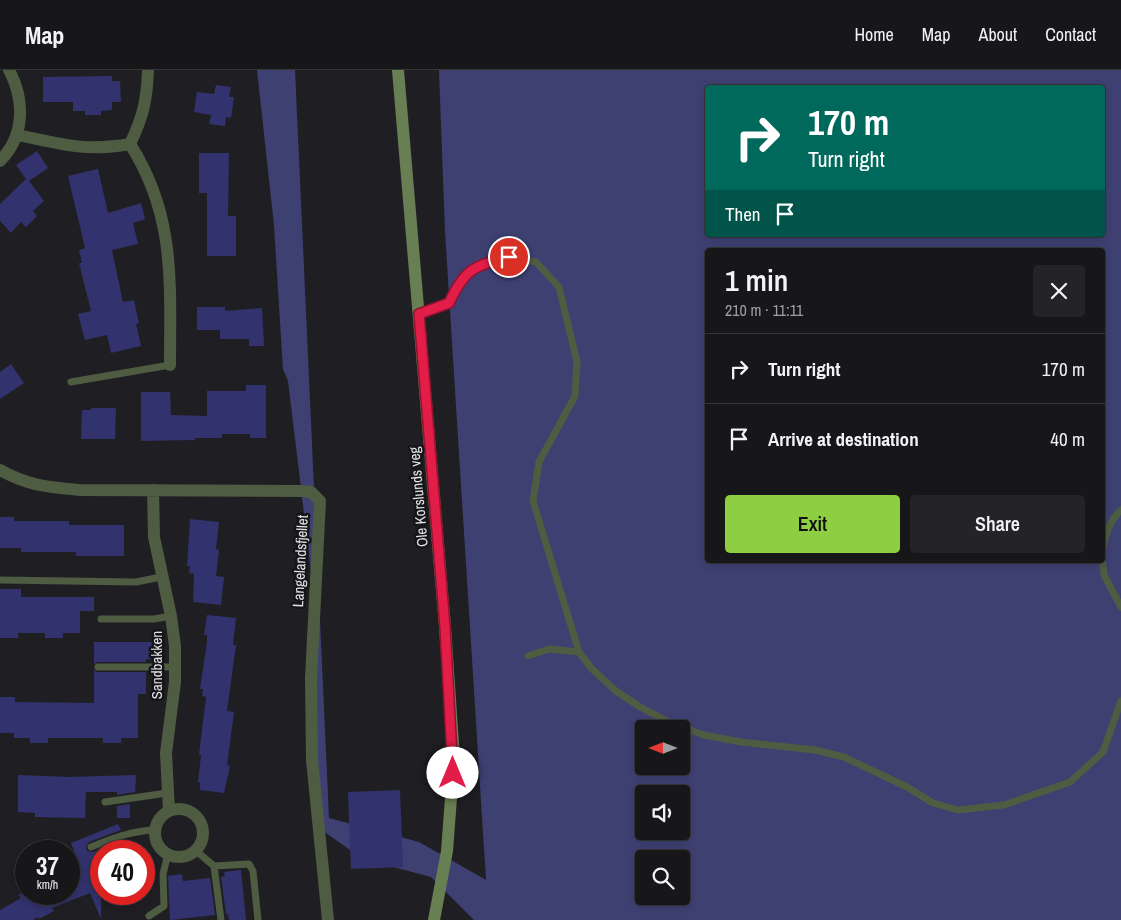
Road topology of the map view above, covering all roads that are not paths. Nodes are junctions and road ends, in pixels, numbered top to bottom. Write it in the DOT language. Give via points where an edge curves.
graph roads {
  1 [pos="10,70"];
  2 [pos="148,70"];
  3 [pos="398,70"];
  4 [pos="18,135"];
  5 [pos="130,144"];
  6 [pos="0,161"];
  7 [pos="419,314"];
  8 [pos="170,365"];
  9 [pos="71,382"];
  10 [pos="0,470"];
  11 [pos="153,490"];
  12 [pos="1121,510"];
  13 [pos="1105,537"];
  14 [pos="1103,563"];
  15 [pos="161,577"];
  16 [pos="0,580"];
  17 [pos="1121,607"];
  18 [pos="171,616"];
  19 [pos="101,619"];
  20 [pos="580,652"];
  21 [pos="528,656"];
  22 [pos="98,667"];
  23 [pos="175,667"];
  24 [pos="1121,701"];
  25 [pos="167,793"];
  26 [pos="105,802"];
  27 [pos="169,811"];
  28 [pos="155,830"];
  29 [pos="108,840"];
  30 [pos="195,850"];
  31 [pos="168,854"];
  32 [pos="214,866"];
  33 [pos="149,916"];
  34 [pos="221,920"];
  35 [pos="258,920"];
  36 [pos="328,920"];
  37 [pos="434,920"];
  1 -- 4 [label="street" via="21,114"];
  2 -- 5 [label="street" via="143,117"];
  3 -- 7 [label="street, Ole Korslunds veg"];
  4 -- 5 [label="street" via="84,149"];
  4 -- 6 [label="street"];
  5 -- 8 [label="street" via="146,168 164,227 170,279"];
  7 -- 20 [label="lane" via="449,303 460,280 480,264 509,257 536,262 559,287 577,362 575,396 539,462 533,501"];
  7 -- 37 [label="street, Ole Korslunds veg" via="454,758 447,851"];
  8 -- 9 [label="lane"];
  10 -- 11 [label="street, Langelandsfjellet" via="21,481 46,487"];
  11 -- 15 [label="street, Sandbakken" via="154,536"];
  11 -- 36 [label="street, Langelandsfjellet" via="301,491 311,492 320,501 311,678 312,760"];
  12 -- 13 [label="lane" via="1112,518"];
  14 -- 17 [label="lane" via="1104,575"];
  15 -- 16 [label="lane" via="136,582"];
  15 -- 18 [label="street, Sandbakken"];
  18 -- 19 [label="lane"];
  18 -- 23 [label="street, Sandbakken"];
  20 -- 21 [label="lane" via="549,649"];
  20 -- 24 [label="lane" via="592,669 616,691 640,708 671,723 741,742 815,750 844,757 908,787 933,803 958,810 1004,805 1070,782 1103,752"];
  22 -- 23 [label="lane"];
  23 -- 25 [label="street, Sandbakken" via="166,753"];
  25 -- 26 [label="lane"];
  25 -- 27 [label="street, Sandbakken"];
  27 -- 28 [label="street" via="157,822"];
  27 -- 30 [label="street" via="184,809 198,818 202,832"];
  28 -- 29 [label="lane" via="136,831"];
  28 -- 31 [label="street" via="158,844"];
  30 -- 31 [label="street" via="182,856"];
  30 -- 32 [label="lane"];
  31 -- 33 [label="lane" via="163,874 164,906"];
  32 -- 34 [label="lane"];
  32 -- 35 [label="lane" via="248,864 253,871"];
}
